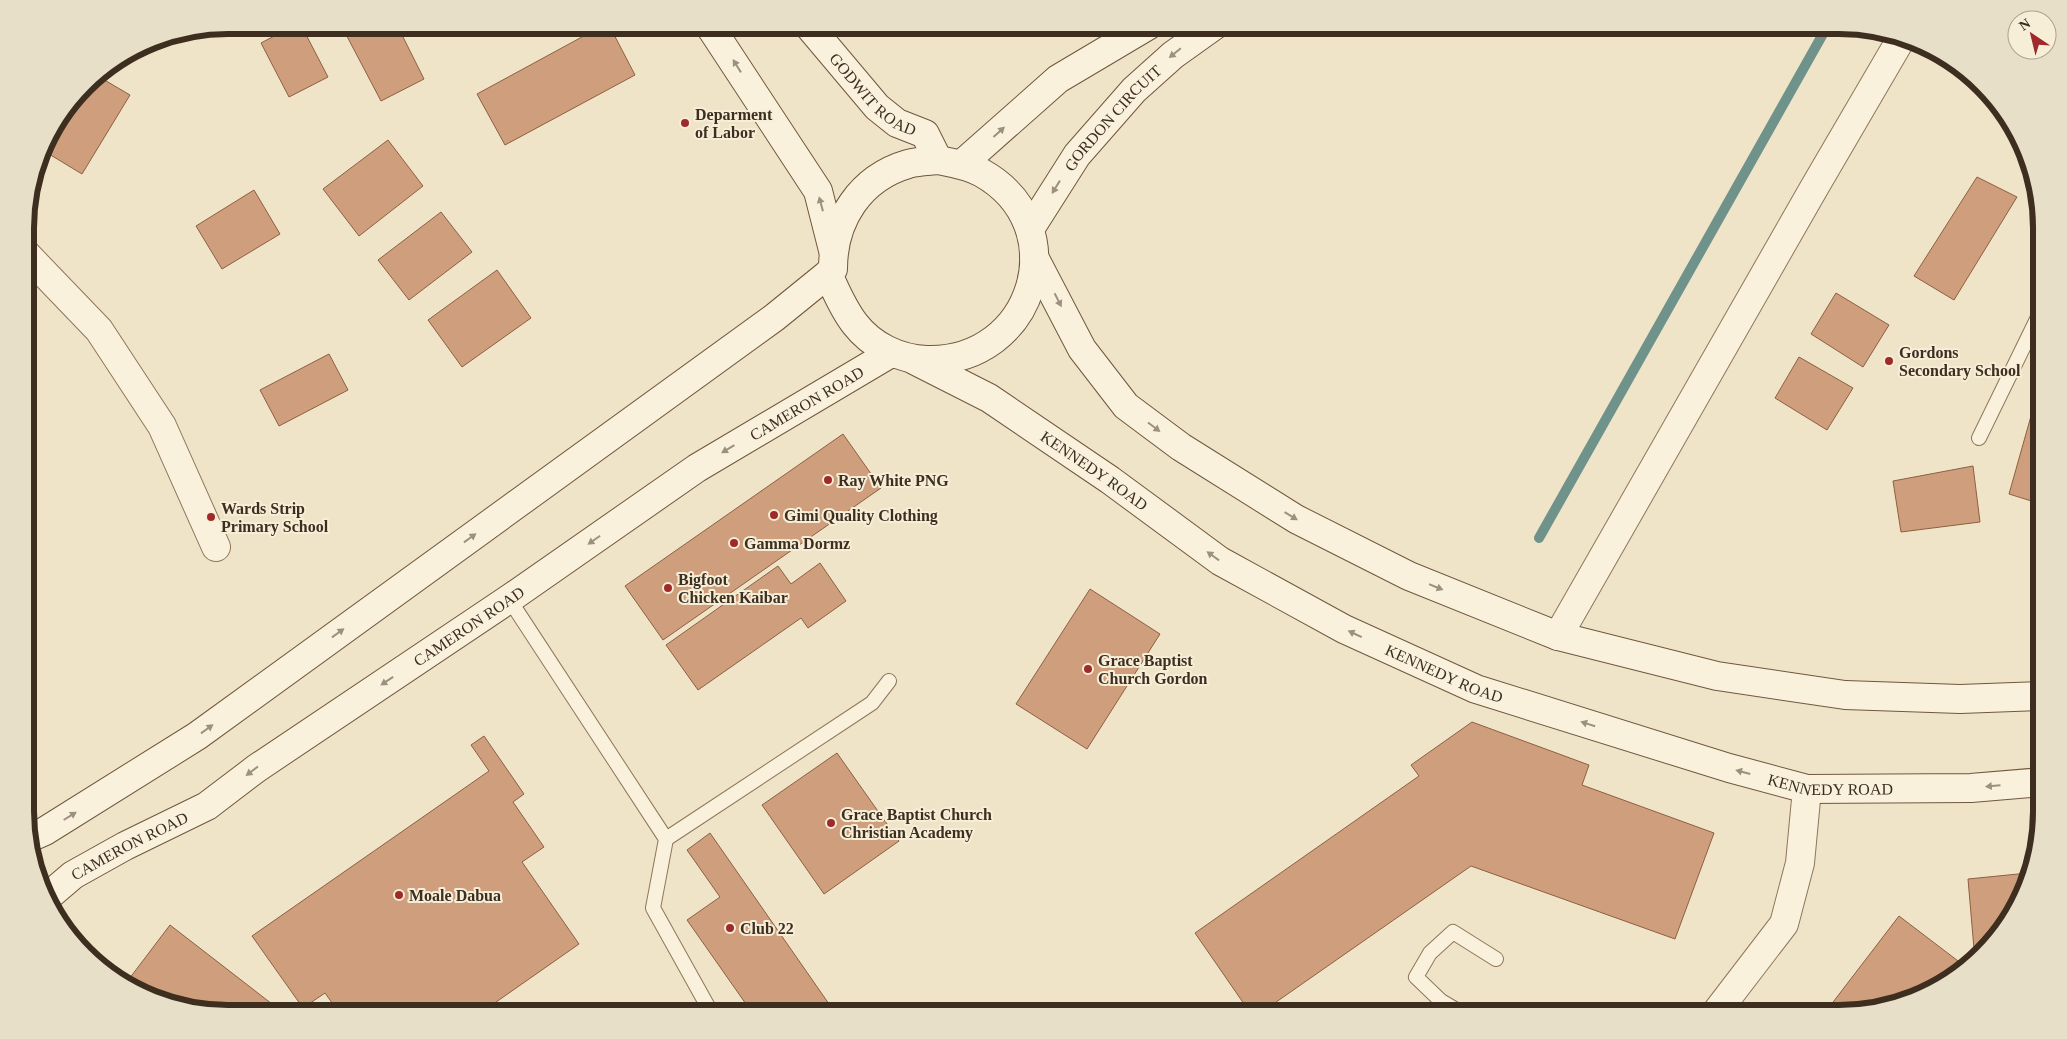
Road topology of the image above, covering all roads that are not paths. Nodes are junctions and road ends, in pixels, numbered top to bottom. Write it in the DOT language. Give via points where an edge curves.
graph roads {
  1 [pos="715,34"];
  2 [pos="816,34"];
  3 [pos="1134,34"];
  4 [pos="1202,34"];
  5 [pos="1899,43"];
  6 [pos="950,162"];
  7 [pos="1030,229"];
  8 [pos="1034,257"];
  9 [pos="34,262"];
  10 [pos="831,263"];
  11 [pos="2033,327"];
  12 [pos="902,356"];
  13 [pos="1979,438"];
  14 [pos="216,547"];
  15 [pos="509,599"];
  16 [pos="1558,636"];
  17 [pos="889,681"];
  18 [pos="2033,696"];
  19 [pos="2033,783"];
  20 [pos="1807,789"];
  21 [pos="35,836"];
  22 [pos="666,839"];
  23 [pos="52,893"];
  24 [pos="1496,959"];
  25 [pos="707,1005"];
  26 [pos="1448,1005"];
  27 [pos="1722,1005"];
  10 -- 1 [label="main road, one-way" via="818,191"];
  2 -- 6 [label="main road, GODWIT ROAD" via="877,107 897,123 925,134"];
  6 -- 3 [label="main road, one-way" via="1058,79"];
  4 -- 7 [label="main road, GORDON CIRCUIT, one-way" via="1172,55 1134,90 1076,155"];
  5 -- 16 [label="main road"];
  6 -- 7 [label="main road" via="980,172 997,182 1010,195"];
  6 -- 10 [label="main road" via="908,164 880,176 857,196 841,222"];
  7 -- 8 [label="main road"];
  8 -- 12 [label="main road" via="1031,287 1018,314 999,337 973,353 944,361"];
  8 -- 16 [label="main road, one-way" via="1082,350 1126,406 1181,447 1296,519 1409,576"];
  9 -- 14 [label="main road" via="99,330 162,426"];
  10 -- 12 [label="main road, KENNEDY ROAD" via="843,306 856,325 871,340"];
  21 -- 10 [label="main road, one-way" via="196,736 775,317"];
  11 -- 13 [label="lane"];
  12 -- 15 [label="main road, CAMERON ROAD, one-way" via="697,468"];
  20 -- 12 [label="main road, KENNEDY ROAD, one-way" via="1476,689 1344,629 1220,561 990,398"];
  15 -- 22 [label="lane"];
  15 -- 23 [label="main road, CAMERON ROAD, one-way" via="257,768 207,806 73,875"];
  16 -- 18 [label="main road" via="1717,676 1845,695 1960,699"];
  17 -- 22 [label="lane" via="872,703"];
  19 -- 20 [label="main road, KENNEDY ROAD, one-way" via="1971,788"];
  20 -- 27 [label="main road" via="1800,863 1784,924"];
  22 -- 25 [label="lane" via="653,908"];
  24 -- 26 [label="lane" via="1453,932 1430,953 1416,977"];
}
